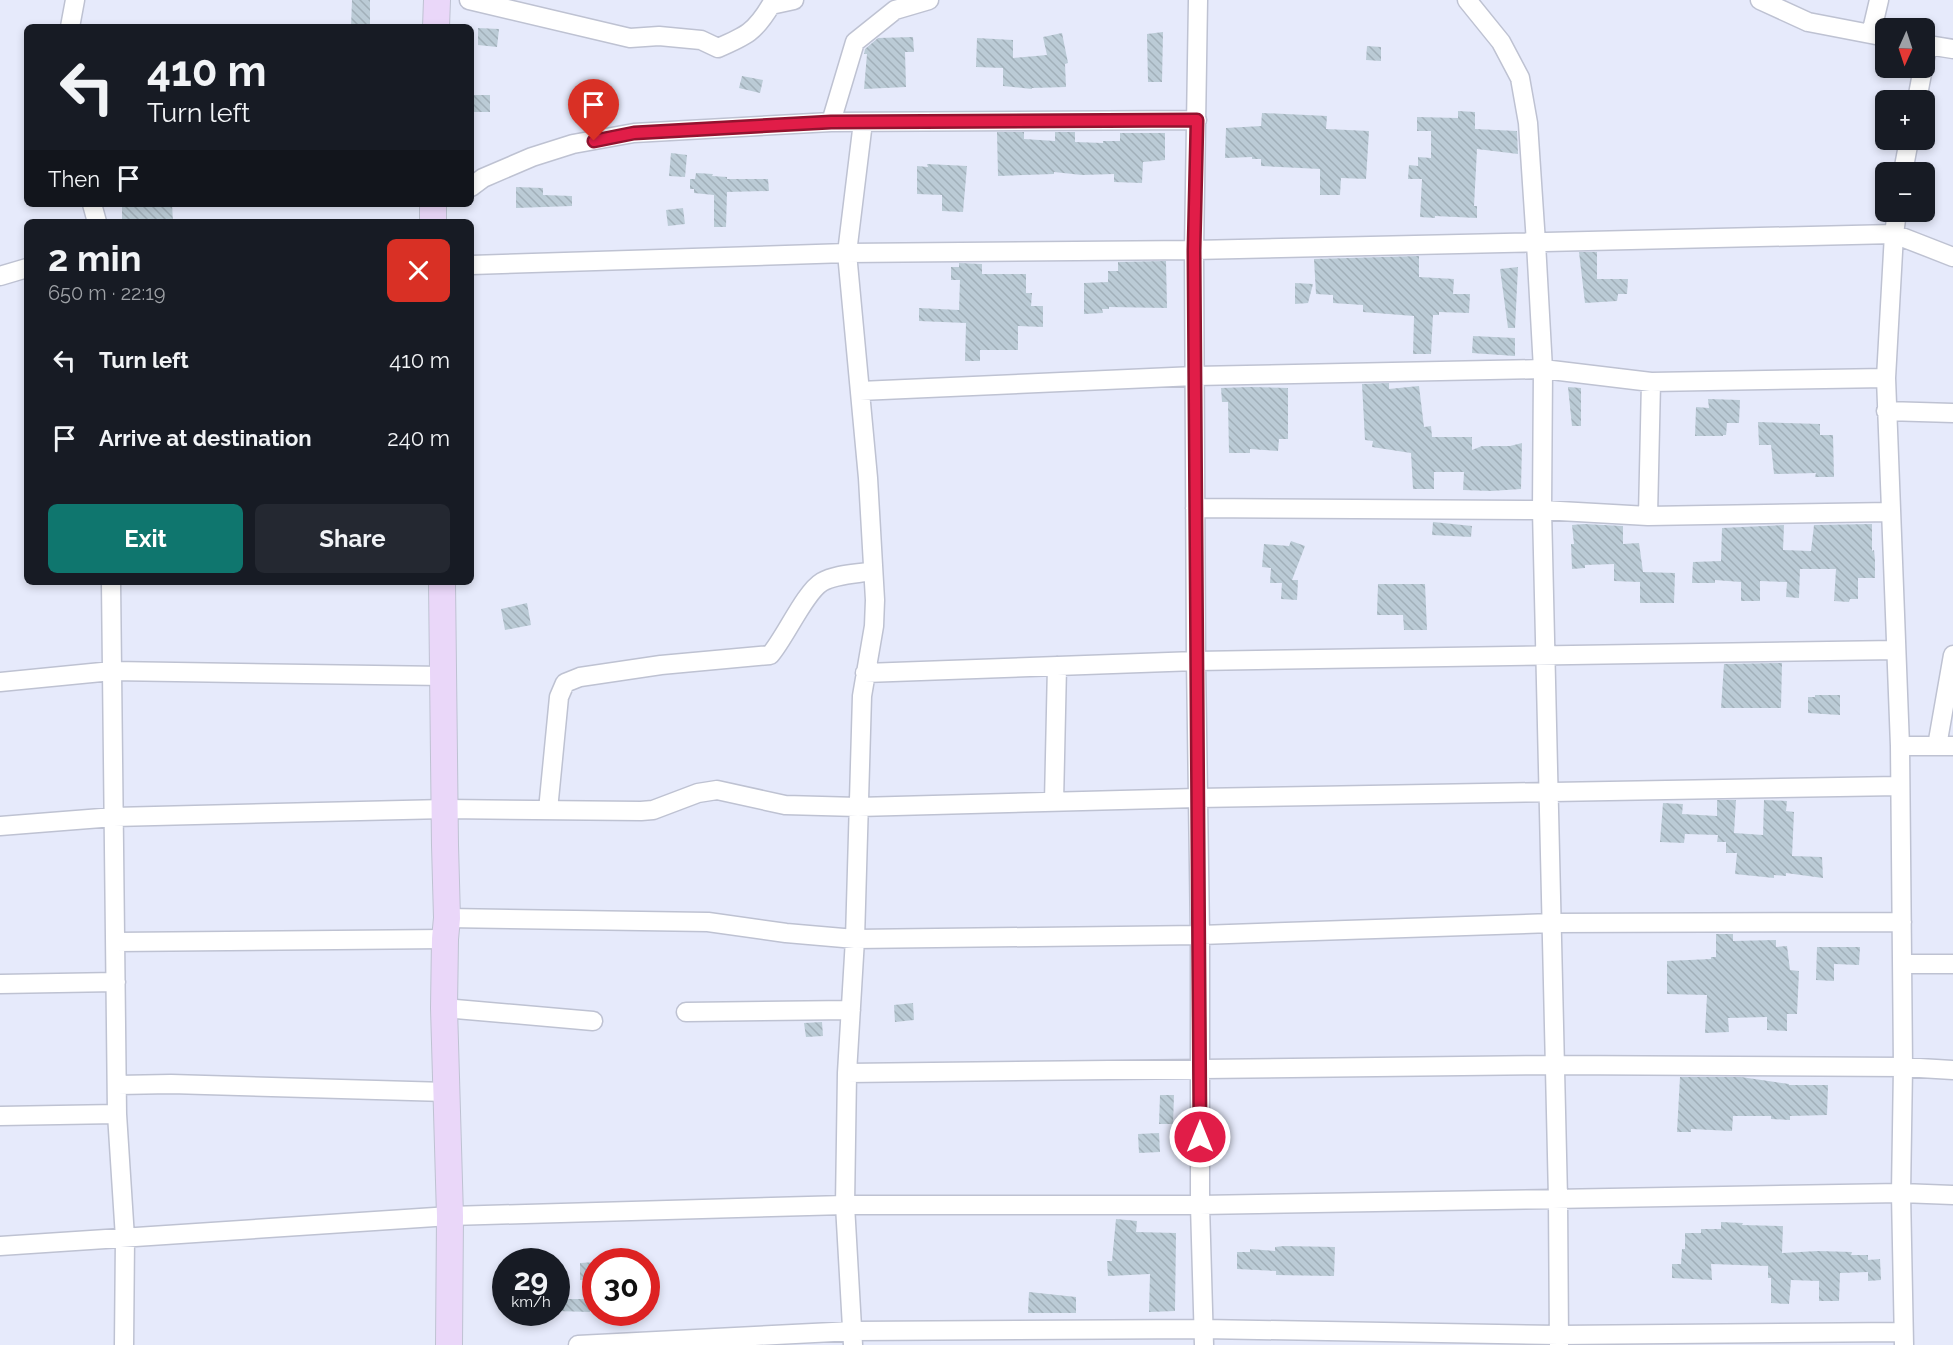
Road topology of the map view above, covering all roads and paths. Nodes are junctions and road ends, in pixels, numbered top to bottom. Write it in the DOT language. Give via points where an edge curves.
graph roads {
  1 [pos="75,0"];
  2 [pos="437,0"];
  3 [pos="469,0"];
  4 [pos="794,0"];
  5 [pos="929,0"];
  6 [pos="1198,0"];
  7 [pos="1467,0"];
  8 [pos="1760,0"];
  9 [pos="1879,0"];
  10 [pos="1878,18"];
  11 [pos="71,24"];
  12 [pos="436,24"];
  13 [pos="1875,35"];
  14 [pos="1953,49"];
  15 [pos="1935,50"];
  16 [pos="1197,120"];
  17 [pos="831,122"];
  18 [pos="863,122"];
  19 [pos="474,185"];
  20 [pos="1896,222"];
  21 [pos="1894,234"];
  22 [pos="1536,243"];
  23 [pos="1194,250"];
  24 [pos="847,253"];
  25 [pos="1953,257"];
  26 [pos="474,265"];
  27 [pos="24,269"];
  28 [pos="0,276"];
  29 [pos="1543,369"];
  30 [pos="1195,376"];
  31 [pos="1886,378"];
  32 [pos="1651,382"];
  33 [pos="860,392"];
  34 [pos="1886,411"];
  35 [pos="1953,413"];
  36 [pos="1196,508"];
  37 [pos="1542,510"];
  38 [pos="1891,512"];
  39 [pos="1648,516"];
  40 [pos="873,571"];
  41 [pos="111,585"];
  42 [pos="442,585"];
  43 [pos="1896,650"];
  44 [pos="1953,655"];
  45 [pos="1546,656"];
  46 [pos="1196,661"];
  47 [pos="1057,666"];
  48 [pos="112,671"];
  49 [pos="865,673"];
  50 [pos="444,676"];
  51 [pos="0,682"];
  52 [pos="1900,746"];
  53 [pos="1945,746"];
  54 [pos="1899,786"];
  55 [pos="1550,794"];
  56 [pos="1197,798"];
  57 [pos="1054,802"];
  58 [pos="858,807"];
  59 [pos="445,808"];
  60 [pos="548,810"];
  61 [pos="114,817"];
  62 [pos="0,826"];
  63 [pos="1552,922"];
  64 [pos="1902,922"];
  65 [pos="446,928"];
  66 [pos="1200,935"];
  67 [pos="855,939"];
  68 [pos="116,942"];
  69 [pos="1902,964"];
  70 [pos="1953,964"];
  71 [pos="116,982"];
  72 [pos="0,984"];
  73 [pos="444,1008"];
  74 [pos="851,1010"];
  75 [pos="686,1012"];
  76 [pos="593,1021"];
  77 [pos="1555,1065"];
  78 [pos="1903,1067"];
  79 [pos="1199,1069"];
  80 [pos="1953,1070"];
  81 [pos="847,1073"];
  82 [pos="118,1085"];
  83 [pos="446,1092"];
  84 [pos="117,1114"];
  85 [pos="0,1116"];
  86 [pos="1901,1193"];
  87 [pos="1953,1195"];
  88 [pos="1558,1198"];
  89 [pos="1200,1205"];
  90 [pos="845,1206"];
  91 [pos="450,1216"];
  92 [pos="125,1238"];
  93 [pos="0,1246"];
  94 [pos="1204,1337"];
  95 [pos="853,1338"];
  96 [pos="1904,1338"];
  97 [pos="1559,1340"];
  98 [pos="123,1345"];
  99 [pos="449,1345"];
  100 [pos="578,1345"];
  1 -- 11 [label="street"];
  2 -- 12 [label="main road"];
  3 -- 4 [label="street" via="630,38 701,40 718,48 760,24 771,5"];
  5 -- 17 [label="street" via="895,10 855,42"];
  6 -- 16 [label="street"];
  7 -- 22 [label="street" via="1501,42 1520,78 1528,123"];
  8 -- 13 [label="street" via="1808,22"];
  9 -- 10 [label="street"];
  14 -- 15 [label="street"];
  16 -- 18 [label="street"];
  16 -- 23 [label="street"];
  17 -- 18 [label="street"];
  17 -- 19 [label="street" via="634,133 573,144 532,157"];
  18 -- 24 [label="street"];
  20 -- 21 [label="street"];
  21 -- 22 [label="street"];
  21 -- 25 [label="street"];
  21 -- 31 [label="street"];
  22 -- 23 [label="street"];
  22 -- 29 [label="street"];
  23 -- 24 [label="street"];
  23 -- 30 [label="street"];
  24 -- 26 [label="street"];
  24 -- 33 [label="street"];
  27 -- 28 [label="street"];
  29 -- 30 [label="street"];
  29 -- 32 [label="street"];
  29 -- 37 [label="street"];
  30 -- 33 [label="street"];
  30 -- 36 [label="street"];
  31 -- 32 [label="street"];
  31 -- 34 [label="street"];
  32 -- 39 [label="street"];
  33 -- 40 [label="street"];
  34 -- 35 [label="street"];
  34 -- 38 [label="street"];
  36 -- 37 [label="street"];
  36 -- 46 [label="street"];
  37 -- 39 [label="street"];
  37 -- 45 [label="street"];
  38 -- 39 [label="street"];
  38 -- 43 [label="street"];
  40 -- 49 [label="street" via="873,626"];
  40 -- 60 [label="street" via="820,582 770,655 661,665 580,677 565,683 559,697"];
  41 -- 48 [label="street"];
  42 -- 50 [label="main road"];
  43 -- 45 [label="street"];
  43 -- 52 [label="street"];
  44 -- 53 [label="street"];
  45 -- 46 [label="street"];
  45 -- 55 [label="street"];
  46 -- 47 [label="street"];
  46 -- 56 [label="street"];
  47 -- 49 [label="street"];
  47 -- 57 [label="street"];
  48 -- 50 [label="street"];
  48 -- 51 [label="street"];
  48 -- 61 [label="street"];
  49 -- 58 [label="street"];
  50 -- 59 [label="main road"];
  52 -- 53 [label="street"];
  52 -- 54 [label="street"];
  54 -- 55 [label="street"];
  54 -- 64 [label="street"];
  55 -- 56 [label="street"];
  55 -- 63 [label="street"];
  56 -- 57 [label="street"];
  56 -- 66 [label="street"];
  57 -- 58 [label="street"];
  58 -- 60 [label="street" via="785,805 707,790 653,810"];
  58 -- 67 [label="street"];
  59 -- 60 [label="street"];
  59 -- 61 [label="street"];
  59 -- 65 [label="main road"];
  61 -- 62 [label="street"];
  61 -- 68 [label="street"];
  63 -- 64 [label="street"];
  63 -- 66 [label="street"];
  63 -- 77 [label="street"];
  64 -- 69 [label="street"];
  65 -- 67 [label="street" via="708,922"];
  65 -- 68 [label="street"];
  65 -- 73 [label="main road"];
  66 -- 67 [label="street"];
  66 -- 79 [label="street"];
  67 -- 74 [label="street"];
  68 -- 71 [label="street"];
  69 -- 70 [label="street"];
  69 -- 78 [label="street"];
  71 -- 72 [label="street"];
  71 -- 82 [label="street"];
  73 -- 76 [label="street"];
  73 -- 83 [label="main road"];
  74 -- 75 [label="street"];
  74 -- 81 [label="street"];
  77 -- 78 [label="street"];
  77 -- 79 [label="street"];
  77 -- 88 [label="street"];
  78 -- 80 [label="street"];
  78 -- 86 [label="street"];
  79 -- 81 [label="street"];
  79 -- 89 [label="street"];
  81 -- 90 [label="street"];
  82 -- 83 [label="street"];
  82 -- 84 [label="street"];
  83 -- 91 [label="main road"];
  84 -- 85 [label="street"];
  84 -- 92 [label="street"];
  86 -- 87 [label="street"];
  86 -- 88 [label="street"];
  86 -- 96 [label="street"];
  88 -- 89 [label="street"];
  88 -- 97 [label="street"];
  89 -- 90 [label="street"];
  89 -- 94 [label="street"];
  90 -- 91 [label="street"];
  90 -- 95 [label="street"];
  91 -- 92 [label="street"];
  91 -- 99 [label="main road"];
  92 -- 93 [label="street"];
  92 -- 98 [label="street"];
  94 -- 95 [label="street"];
  94 -- 97 [label="street"];
  95 -- 100 [label="street"];
  96 -- 97 [label="street"];
}
